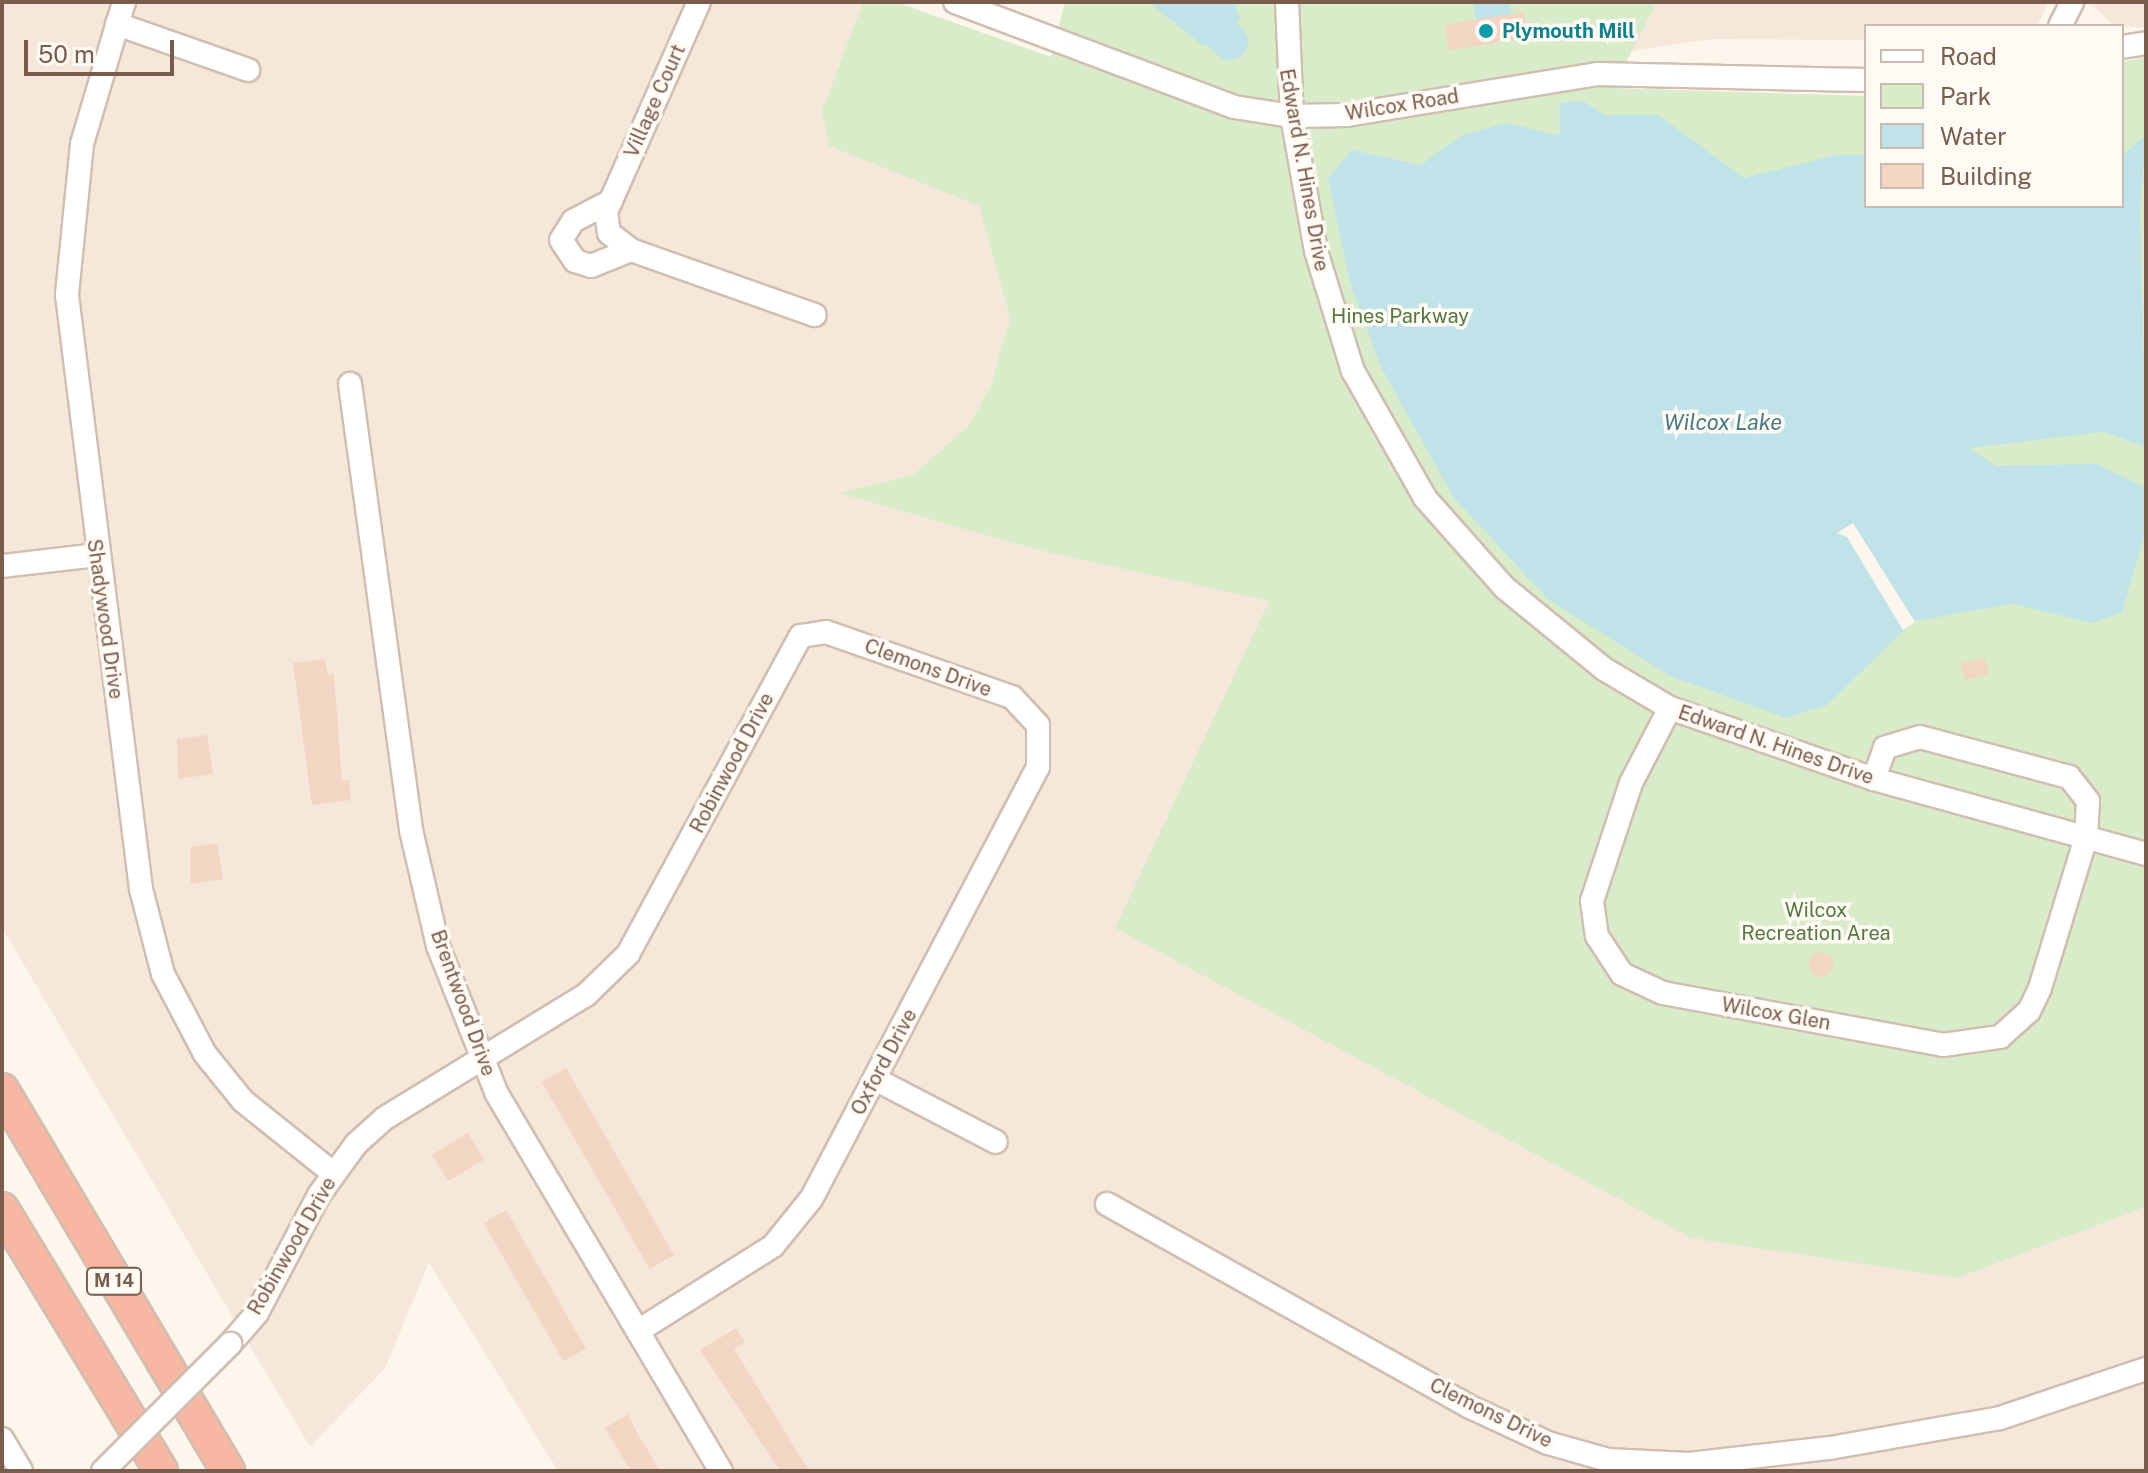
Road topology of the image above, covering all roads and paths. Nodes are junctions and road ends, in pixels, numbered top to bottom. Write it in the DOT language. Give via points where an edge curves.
graph roads {
  1 [pos="124,2"];
  2 [pos="699,2"];
  3 [pos="955,2"];
  4 [pos="1287,2"];
  5 [pos="2072,2"];
  6 [pos="117,24"];
  7 [pos="2061,24"];
  8 [pos="2146,43"];
  9 [pos="2124,47"];
  10 [pos="248,70"];
  11 [pos="1864,80"];
  12 [pos="1292,116"];
  13 [pos="611,201"];
  14 [pos="631,250"];
  15 [pos="815,315"];
  16 [pos="350,384"];
  17 [pos="97,555"];
  18 [pos="2,566"];
  19 [pos="808,632"];
  20 [pos="1670,708"];
  21 [pos="1038,725"];
  22 [pos="1874,779"];
  23 [pos="2086,838"];
  24 [pos="2146,854"];
  25 [pos="482,1060"];
  26 [pos="875,1079"];
  27 [pos="2,1090"];
  28 [pos="996,1142"];
  29 [pos="333,1173"];
  30 [pos="1107,1204"];
  31 [pos="2,1209"];
  32 [pos="638,1331"];
  33 [pos="2146,1369"];
  34 [pos="2,1439"];
  35 [pos="21,1471"];
  36 [pos="103,1471"];
  37 [pos="161,1471"];
  38 [pos="228,1471"];
  39 [pos="721,1471"];
  1 -- 6 [label="street, Shadywood Drive"];
  2 -- 13 [label="street, Village Court"];
  3 -- 12 [label="street, Wilcox Road" via="1234,107"];
  4 -- 12 [label="street, Edward N. Hines Drive"];
  5 -- 7 [label="street"];
  6 -- 10 [label="street"];
  6 -- 17 [label="street, Shadywood Drive" via="82,144 68,255 71,356"];
  8 -- 9 [label="street"];
  11 -- 12 [label="street, Wilcox Road" via="1597,74 1347,115"];
  12 -- 20 [label="street, Edward N. Hines Drive" via="1331,310 1368,404 1404,468 1447,526 1526,606 1604,669"];
  13 -- 14 [label="street" via="609,233"];
  13 -- 14 [label="street" via="573,221 561,240 575,261 591,266"];
  14 -- 15 [label="street"];
  16 -- 25 [label="street, Brentwood Drive" via="411,830 438,946"];
  17 -- 18 [label="street"];
  17 -- 29 [label="street, Shadywood Drive" via="141,889 163,974 222,1078"];
  19 -- 21 [label="street, Clemons Drive" via="826,632 1012,697"];
  19 -- 25 [label="street, Robinwood Drive" via="628,954 586,995"];
  20 -- 22 [label="street, Edward N. Hines Drive"];
  20 -- 23 [label="street, Wilcox Glen" via="1631,783 1592,901 1607,957 1622,974 1663,993 1943,1045 1984,1044 2029,1011"];
  21 -- 26 [label="street, Oxford Drive" via="1038,767"];
  22 -- 23 [label="street, Edward N. Hines Drive"];
  22 -- 23 [label="street, Wilcox Glen" via="1885,748 1906,737 1989,755 2076,783 2088,801"];
  23 -- 24 [label="street, Edward N. Hines Drive"];
  25 -- 29 [label="street, Robinwood Drive" via="385,1118"];
  25 -- 32 [label="street, Brentwood Drive" via="562,1211"];
  26 -- 28 [label="street"];
  26 -- 32 [label="street, Oxford Drive" via="787,1232"];
  27 -- 38 [label="highway, M 14"];
  29 -- 36 [label="street, Robinwood Drive, bridge" via="269,1292 230,1344"];
  30 -- 33 [label="street, Clemons Drive" via="1468,1406 1548,1443 1608,1460 1689,1464 1830,1448 2000,1418"];
  31 -- 37 [label="highway, M 14"];
  32 -- 39 [label="street, Brentwood Drive"];
  34 -- 35 [label="street"];
}
